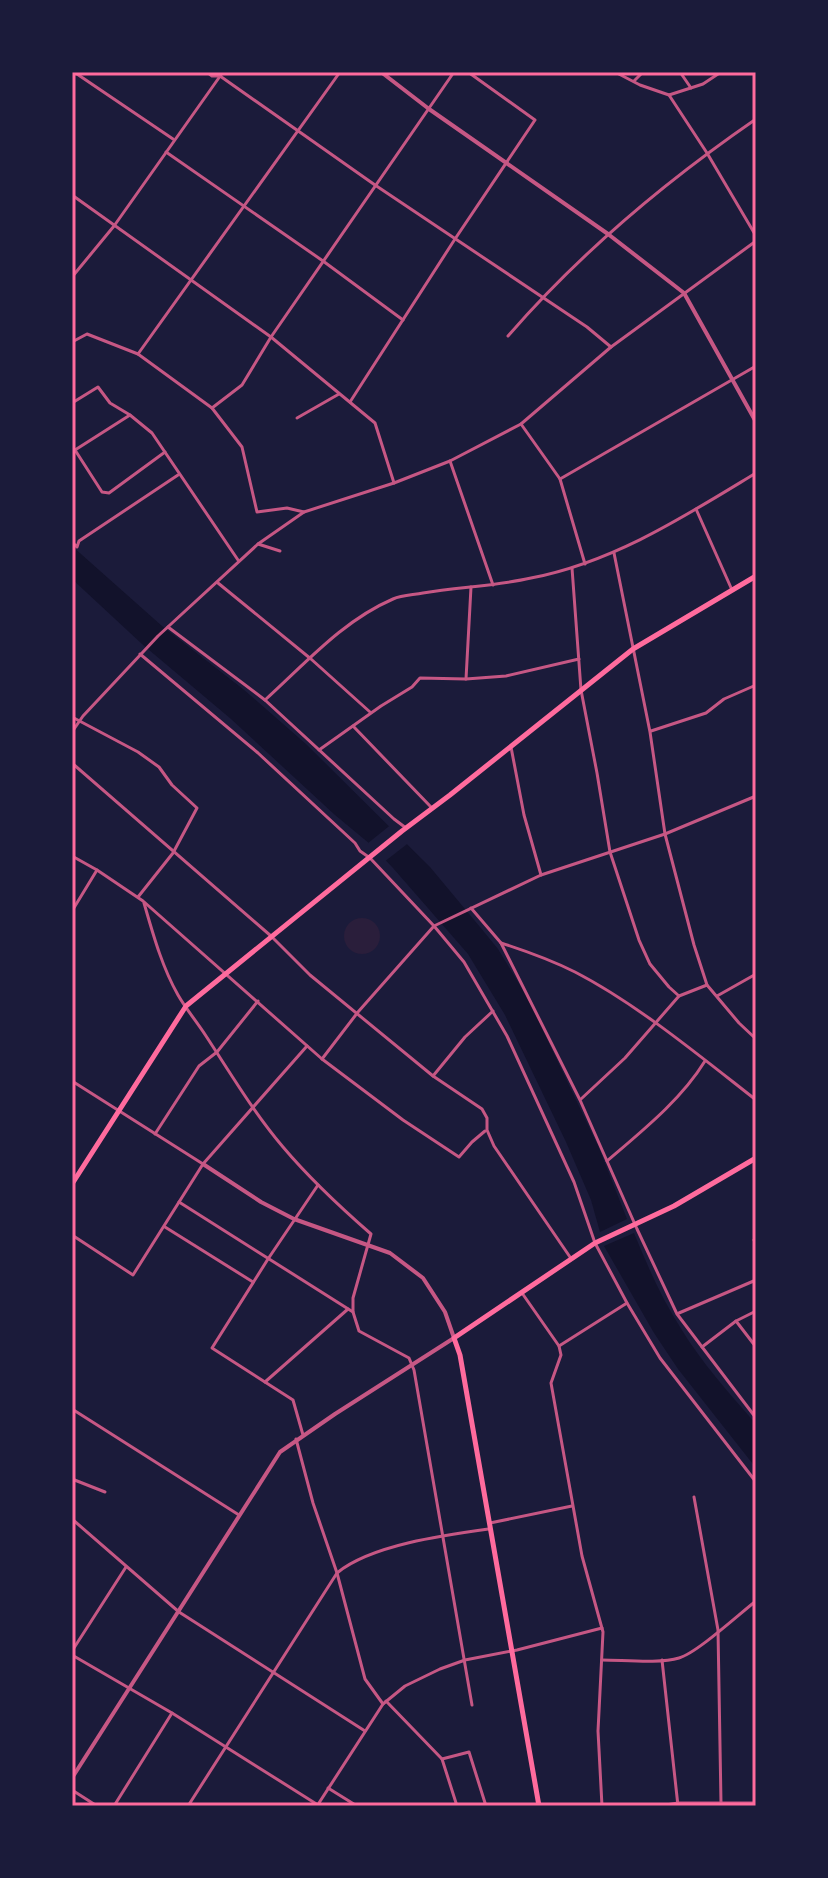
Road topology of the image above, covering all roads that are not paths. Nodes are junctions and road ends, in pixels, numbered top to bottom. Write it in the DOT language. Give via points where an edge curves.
graph roads {
  1 [pos="74,72"];
  2 [pos="207,72"];
  3 [pos="340,72"];
  4 [pos="381,72"];
  5 [pos="454,72"];
  6 [pos="468,72"];
  7 [pos="615,72"];
  8 [pos="643,72"];
  9 [pos="680,72"];
  10 [pos="721,72"];
  11 [pos="222,74"];
  12 [pos="634,81"];
  13 [pos="691,88"];
  14 [pos="669,95"];
  15 [pos="429,109"];
  16 [pos="756,119"];
  17 [pos="297,130"];
  18 [pos="175,140"];
  19 [pos="166,152"];
  20 [pos="707,153"];
  21 [pos="508,163"];
  22 [pos="375,185"];
  23 [pos="72,195"];
  24 [pos="243,206"];
  25 [pos="114,226"];
  26 [pos="608,234"];
  27 [pos="756,238"];
  28 [pos="455,239"];
  29 [pos="323,261"];
  30 [pos="72,277"];
  31 [pos="191,281"];
  32 [pos="684,293"];
  33 [pos="541,298"];
  34 [pos="403,320"];
  35 [pos="508,336"];
  36 [pos="271,337"];
  37 [pos="72,342"];
  38 [pos="611,347"];
  39 [pos="138,354"];
  40 [pos="756,366"];
  41 [pos="732,379"];
  42 [pos="340,394"];
  43 [pos="350,402"];
  44 [pos="72,403"];
  45 [pos="212,408"];
  46 [pos="130,415"];
  47 [pos="297,418"];
  48 [pos="756,422"];
  49 [pos="521,424"];
  50 [pos="73,451"];
  51 [pos="165,452"];
  52 [pos="450,461"];
  53 [pos="756,473"];
  54 [pos="179,474"];
  55 [pos="560,479"];
  56 [pos="394,483"];
  57 [pos="696,509"];
  58 [pos="304,512"];
  59 [pos="72,542"];
  60 [pos="258,544"];
  61 [pos="280,551"];
  62 [pos="614,553"];
  63 [pos="239,562"];
  64 [pos="585,564"];
  65 [pos="572,568"];
  66 [pos="756,576"];
  67 [pos="218,583"];
  68 [pos="493,585"];
  69 [pos="471,587"];
  70 [pos="732,590"];
  71 [pos="168,627"];
  72 [pos="633,649"];
  73 [pos="141,653"];
  74 [pos="311,659"];
  75 [pos="579,659"];
  76 [pos="466,679"];
  77 [pos="756,685"];
  78 [pos="581,690"];
  79 [pos="265,700"];
  80 [pos="371,713"];
  81 [pos="72,717"];
  82 [pos="80,722"];
  83 [pos="353,726"];
  84 [pos="72,732"];
  85 [pos="650,732"];
  86 [pos="511,747"];
  87 [pos="319,750"];
  88 [pos="72,763"];
  89 [pos="756,796"];
  90 [pos="432,808"];
  91 [pos="404,830"];
  92 [pos="665,834"];
  93 [pos="610,852"];
  94 [pos="173,853"];
  95 [pos="72,856"];
  96 [pos="370,858"];
  97 [pos="97,870"];
  98 [pos="541,875"];
  99 [pos="138,897"];
  100 [pos="143,901"];
  101 [pos="470,908"];
  102 [pos="72,911"];
  103 [pos="436,925"];
  104 [pos="271,936"];
  105 [pos="501,943"];
  106 [pos="226,972"];
  107 [pos="756,974"];
  108 [pos="707,985"];
  109 [pos="679,996"];
  110 [pos="717,996"];
  111 [pos="258,1001"];
  112 [pos="186,1006"];
  113 [pos="493,1010"];
  114 [pos="358,1012"];
  115 [pos="655,1024"];
  116 [pos="756,1039"];
  117 [pos="307,1046"];
  118 [pos="217,1052"];
  119 [pos="322,1059"];
  120 [pos="705,1061"];
  121 [pos="433,1076"];
  122 [pos="72,1081"];
  123 [pos="580,1100"];
  124 [pos="756,1100"];
  125 [pos="252,1108"];
  126 [pos="119,1111"];
  127 [pos="487,1130"];
  128 [pos="155,1134"];
  129 [pos="756,1158"];
  130 [pos="607,1161"];
  131 [pos="203,1164"];
  132 [pos="72,1184"];
  133 [pos="318,1185"];
  134 [pos="179,1202"];
  135 [pos="294,1219"];
  136 [pos="633,1224"];
  137 [pos="164,1226"];
  138 [pos="72,1235"];
  139 [pos="597,1242"];
  140 [pos="367,1244"];
  141 [pos="571,1258"];
  142 [pos="268,1259"];
  143 [pos="756,1280"];
  144 [pos="253,1282"];
  145 [pos="521,1291"];
  146 [pos="627,1303"];
  147 [pos="350,1311"];
  148 [pos="756,1311"];
  149 [pos="677,1314"];
  150 [pos="736,1321"];
  151 [pos="454,1338"];
  152 [pos="559,1346"];
  153 [pos="702,1347"];
  154 [pos="756,1347"];
  155 [pos="412,1364"];
  156 [pos="265,1382"];
  157 [pos="72,1409"];
  158 [pos="756,1418"];
  159 [pos="303,1435"];
  160 [pos="296,1439"];
  161 [pos="72,1479"];
  162 [pos="756,1482"];
  163 [pos="105,1492"];
  164 [pos="694,1497"];
  165 [pos="572,1506"];
  166 [pos="239,1515"];
  167 [pos="72,1519"];
  168 [pos="489,1526"];
  169 [pos="443,1537"];
  170 [pos="126,1567"];
  171 [pos="337,1573"];
  172 [pos="756,1601"];
  173 [pos="179,1612"];
  174 [pos="602,1628"];
  175 [pos="718,1630"];
  176 [pos="510,1651"];
  177 [pos="72,1653"];
  178 [pos="465,1660"];
  179 [pos="602,1660"];
  180 [pos="662,1660"];
  181 [pos="273,1673"];
  182 [pos="130,1688"];
  183 [pos="384,1702"];
  184 [pos="472,1705"];
  185 [pos="172,1713"];
  186 [pos="365,1731"];
  187 [pos="226,1747"];
  188 [pos="442,1759"];
  189 [pos="72,1778"];
  190 [pos="328,1788"];
  191 [pos="72,1790"];
  192 [pos="721,1803"];
  193 [pos="756,1803"];
  194 [pos="678,1804"];
  195 [pos="743,1805"];
  196 [pos="97,1806"];
  197 [pos="114,1806"];
  198 [pos="188,1806"];
  199 [pos="318,1806"];
  200 [pos="357,1806"];
  201 [pos="457,1806"];
  202 [pos="486,1806"];
  203 [pos="539,1806"];
  204 [pos="602,1806"];
  205 [pos="660,1806"];
  1 -- 18 [label="street"];
  2 -- 11 [label="street"];
  3 -- 17 [label="street"];
  4 -- 15 [label="street"];
  5 -- 15 [label="street"];
  6 -- 21 [label="street" via="535,120"];
  7 -- 12 [label="street"];
  8 -- 12 [label="street"];
  9 -- 13 [label="street"];
  10 -- 13 [label="street"];
  11 -- 17 [label="street"];
  11 -- 18 [label="street"];
  12 -- 14 [label="street"];
  13 -- 14 [label="street"];
  14 -- 20 [label="street"];
  15 -- 21 [label="street"];
  15 -- 22 [label="street"];
  16 -- 20 [label="street"];
  17 -- 22 [label="street"];
  17 -- 24 [label="street"];
  18 -- 19 [label="street"];
  19 -- 24 [label="street"];
  19 -- 25 [label="street"];
  20 -- 26 [label="street"];
  20 -- 27 [label="street"];
  21 -- 26 [label="street"];
  21 -- 28 [label="street"];
  22 -- 28 [label="street"];
  22 -- 29 [label="street"];
  23 -- 25 [label="street"];
  24 -- 29 [label="street"];
  24 -- 31 [label="street"];
  25 -- 30 [label="street"];
  25 -- 31 [label="street"];
  26 -- 32 [label="street"];
  26 -- 33 [label="street"];
  27 -- 32 [label="street"];
  28 -- 33 [label="street"];
  28 -- 34 [label="street"];
  29 -- 34 [label="street"];
  29 -- 36 [label="street"];
  31 -- 36 [label="street"];
  31 -- 39 [label="street"];
  32 -- 38 [label="street"];
  32 -- 41 [label="street"];
  33 -- 35 [label="street"];
  33 -- 38 [label="street"];
  34 -- 43 [label="street"];
  36 -- 42 [label="street"];
  36 -- 45 [label="street" via="242,385"];
  37 -- 39 [label="street" via="87,334"];
  38 -- 49 [label="street"];
  39 -- 45 [label="street"];
  40 -- 41 [label="street"];
  41 -- 48 [label="street"];
  41 -- 55 [label="street"];
  42 -- 43 [label="street"];
  42 -- 47 [label="street"];
  43 -- 56 [label="street" via="375,423"];
  44 -- 46 [label="street" via="98,387 110,403"];
  45 -- 58 [label="street" via="242,447 257,512"];
  46 -- 50 [label="street"];
  46 -- 51 [label="street"];
  49 -- 52 [label="street"];
  49 -- 55 [label="street"];
  50 -- 51 [label="street" via="102,492 109,493"];
  51 -- 54 [label="street"];
  52 -- 56 [label="street"];
  52 -- 68 [label="street"];
  53 -- 57 [label="street"];
  54 -- 59 [label="street" via="77,547"];
  54 -- 63 [label="street"];
  55 -- 64 [label="street"];
  56 -- 58 [label="street"];
  57 -- 62 [label="street"];
  57 -- 70 [label="street"];
  58 -- 60 [label="street"];
  60 -- 61 [label="street"];
  60 -- 63 [label="street"];
  62 -- 64 [label="street"];
  62 -- 72 [label="street"];
  63 -- 67 [label="street"];
  64 -- 65 [label="street"];
  65 -- 68 [label="street"];
  65 -- 75 [label="street"];
  66 -- 70 [label="main road"];
  67 -- 71 [label="street"];
  67 -- 74 [label="street"];
  68 -- 69 [label="street"];
  69 -- 74 [label="street" via="396,597 334,635"];
  69 -- 76 [label="street"];
  70 -- 72 [label="main road"];
  71 -- 73 [label="street"];
  71 -- 79 [label="street"];
  72 -- 78 [label="main road"];
  72 -- 85 [label="street"];
  73 -- 82 [label="street"];
  73 -- 96 [label="street"];
  74 -- 79 [label="street"];
  74 -- 80 [label="street"];
  75 -- 76 [label="street" via="506,676"];
  75 -- 78 [label="street"];
  76 -- 80 [label="street" via="420,678"];
  77 -- 85 [label="street" via="706,713"];
  78 -- 86 [label="main road"];
  78 -- 93 [label="street"];
  79 -- 87 [label="street"];
  80 -- 83 [label="street"];
  81 -- 82 [label="street"];
  82 -- 84 [label="street"];
  82 -- 94 [label="street" via="159,767 197,808"];
  83 -- 87 [label="street"];
  83 -- 90 [label="street"];
  85 -- 92 [label="street"];
  86 -- 90 [label="main road"];
  86 -- 98 [label="street"];
  87 -- 91 [label="street"];
  88 -- 94 [label="street"];
  89 -- 92 [label="street"];
  90 -- 91 [label="main road"];
  91 -- 96 [label="main road"];
  92 -- 93 [label="street"];
  92 -- 108 [label="street"];
  93 -- 98 [label="street"];
  93 -- 109 [label="street" via="650,964"];
  94 -- 99 [label="street"];
  94 -- 104 [label="street"];
  95 -- 97 [label="street"];
  96 -- 103 [label="street"];
  96 -- 104 [label="main road"];
  97 -- 99 [label="street"];
  97 -- 102 [label="street"];
  98 -- 101 [label="street"];
  99 -- 100 [label="street"];
  100 -- 106 [label="street"];
  100 -- 112 [label="street" via="159,953"];
  101 -- 103 [label="street"];
  101 -- 105 [label="street"];
  103 -- 113 [label="street"];
  103 -- 114 [label="street"];
  104 -- 106 [label="main road"];
  104 -- 114 [label="street"];
  105 -- 115 [label="street" via="575,973"];
  105 -- 123 [label="street"];
  106 -- 111 [label="street"];
  106 -- 112 [label="main road"];
  107 -- 110 [label="street"];
  108 -- 109 [label="street"];
  108 -- 110 [label="street"];
  109 -- 115 [label="street"];
  110 -- 116 [label="street"];
  111 -- 117 [label="street"];
  111 -- 118 [label="street"];
  112 -- 118 [label="street"];
  112 -- 126 [label="main road"];
  113 -- 121 [label="street"];
  113 -- 139 [label="street"];
  114 -- 119 [label="street"];
  114 -- 121 [label="street"];
  115 -- 120 [label="street"];
  115 -- 123 [label="street"];
  117 -- 119 [label="street"];
  117 -- 125 [label="street"];
  118 -- 125 [label="street"];
  118 -- 128 [label="street" via="199,1066"];
  119 -- 127 [label="street" via="459,1157"];
  120 -- 124 [label="street"];
  120 -- 130 [label="street" via="692,1082"];
  121 -- 127 [label="street" via="482,1109"];
  122 -- 126 [label="street"];
  123 -- 130 [label="street"];
  125 -- 131 [label="street"];
  125 -- 133 [label="street"];
  126 -- 128 [label="street"];
  126 -- 132 [label="main road"];
  127 -- 141 [label="street"];
  128 -- 131 [label="street"];
  129 -- 136 [label="main road"];
  130 -- 136 [label="street"];
  131 -- 134 [label="street"];
  131 -- 135 [label="street"];
  133 -- 135 [label="street"];
  133 -- 140 [label="street" via="371,1234"];
  134 -- 137 [label="street"];
  134 -- 142 [label="street"];
  135 -- 140 [label="street"];
  135 -- 142 [label="street"];
  136 -- 139 [label="main road"];
  136 -- 149 [label="street"];
  137 -- 138 [label="street" via="133,1275"];
  137 -- 144 [label="street"];
  139 -- 141 [label="main road"];
  139 -- 146 [label="street"];
  140 -- 147 [label="street"];
  140 -- 151 [label="street" via="390,1253 423,1278"];
  141 -- 145 [label="main road"];
  142 -- 144 [label="street"];
  142 -- 147 [label="street"];
  143 -- 149 [label="street"];
  144 -- 156 [label="street" via="212,1348"];
  145 -- 151 [label="main road"];
  145 -- 152 [label="street"];
  146 -- 152 [label="street"];
  146 -- 162 [label="street" via="660,1358"];
  147 -- 155 [label="street" via="359,1331"];
  147 -- 156 [label="street"];
  148 -- 150 [label="street"];
  149 -- 153 [label="street"];
  150 -- 153 [label="street"];
  150 -- 154 [label="street"];
  151 -- 155 [label="street"];
  151 -- 168 [label="main road"];
  152 -- 165 [label="street" via="551,1383"];
  153 -- 158 [label="street"];
  155 -- 159 [label="street"];
  155 -- 169 [label="street"];
  156 -- 159 [label="street" via="293,1400"];
  157 -- 166 [label="street"];
  159 -- 160 [label="street"];
  160 -- 166 [label="street" via="280,1452"];
  160 -- 171 [label="street"];
  161 -- 163 [label="street"];
  164 -- 175 [label="street"];
  165 -- 168 [label="street"];
  165 -- 174 [label="street"];
  166 -- 173 [label="street"];
  167 -- 170 [label="street"];
  168 -- 169 [label="street"];
  168 -- 176 [label="main road"];
  169 -- 171 [label="street" via="372,1553"];
  169 -- 178 [label="street"];
  170 -- 173 [label="street"];
  170 -- 177 [label="street"];
  171 -- 181 [label="street"];
  171 -- 183 [label="street" via="365,1679"];
  172 -- 175 [label="street"];
  173 -- 181 [label="street"];
  173 -- 182 [label="street"];
  174 -- 176 [label="street"];
  174 -- 179 [label="street"];
  175 -- 180 [label="street" via="680,1658"];
  175 -- 192 [label="street"];
  176 -- 178 [label="street"];
  176 -- 203 [label="main road"];
  177 -- 182 [label="street"];
  178 -- 183 [label="street" via="405,1686"];
  178 -- 184 [label="street"];
  179 -- 180 [label="street"];
  179 -- 204 [label="street"];
  180 -- 194 [label="street"];
  181 -- 186 [label="street"];
  181 -- 187 [label="street"];
  182 -- 185 [label="street"];
  182 -- 189 [label="street"];
  183 -- 186 [label="street"];
  183 -- 188 [label="street"];
  185 -- 187 [label="street"];
  185 -- 197 [label="street"];
  186 -- 190 [label="street"];
  187 -- 198 [label="street"];
  187 -- 199 [label="street"];
  188 -- 201 [label="street"];
  188 -- 202 [label="street" via="469,1752"];
  190 -- 199 [label="street"];
  190 -- 200 [label="street"];
  191 -- 196 [label="street"];
  192 -- 194 [label="street"];
  192 -- 195 [label="street"];
  193 -- 195 [label="street"];
  194 -- 205 [label="street"];
}
